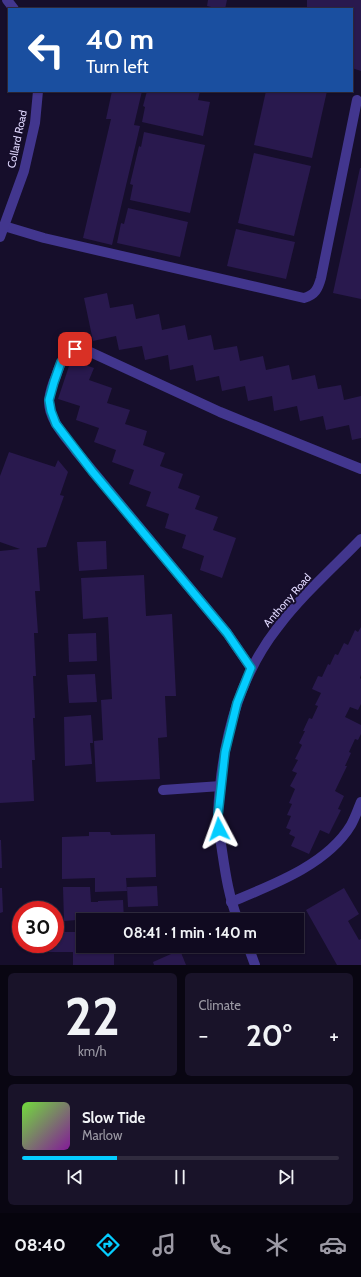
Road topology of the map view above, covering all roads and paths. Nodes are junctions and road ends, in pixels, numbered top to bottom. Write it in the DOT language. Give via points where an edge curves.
graph roads {
  1 [pos="7,0"];
  2 [pos="13,8"];
  3 [pos="38,92"];
  4 [pos="358,100"];
  5 [pos="4,226"];
  6 [pos="0,237"];
  7 [pos="361,469"];
  8 [pos="361,539"];
  9 [pos="251,668"];
  10 [pos="221,786"];
  11 [pos="163,790"];
  12 [pos="361,802"];
  13 [pos="230,902"];
  14 [pos="235,913"];
  15 [pos="251,953"];
  16 [pos="255,965"];
  1 -- 2 [label="street"];
  3 -- 5 [label="street, Collard Road" via="35,124 26,164"];
  4 -- 5 [label="street" via="321,278 317,291 311,296 304,298 44,238"];
  5 -- 6 [label="street, Collard Road"];
  7 -- 9 [label="street" via="220,412 88,351 75,349 61,362 49,400 56,424 227,633"];
  8 -- 9 [label="street, Anthony Road" via="301,599 277,628"];
  9 -- 10 [label="street, Anthony Road" via="237,703 225,752"];
  10 -- 11 [label="street"];
  10 -- 13 [label="street, Anthony Road" via="218,815"];
  12 -- 13 [label="street" via="351,825 327,853 285,879"];
  13 -- 14 [label="street, Anthony Road"];
  15 -- 16 [label="street"];
}
